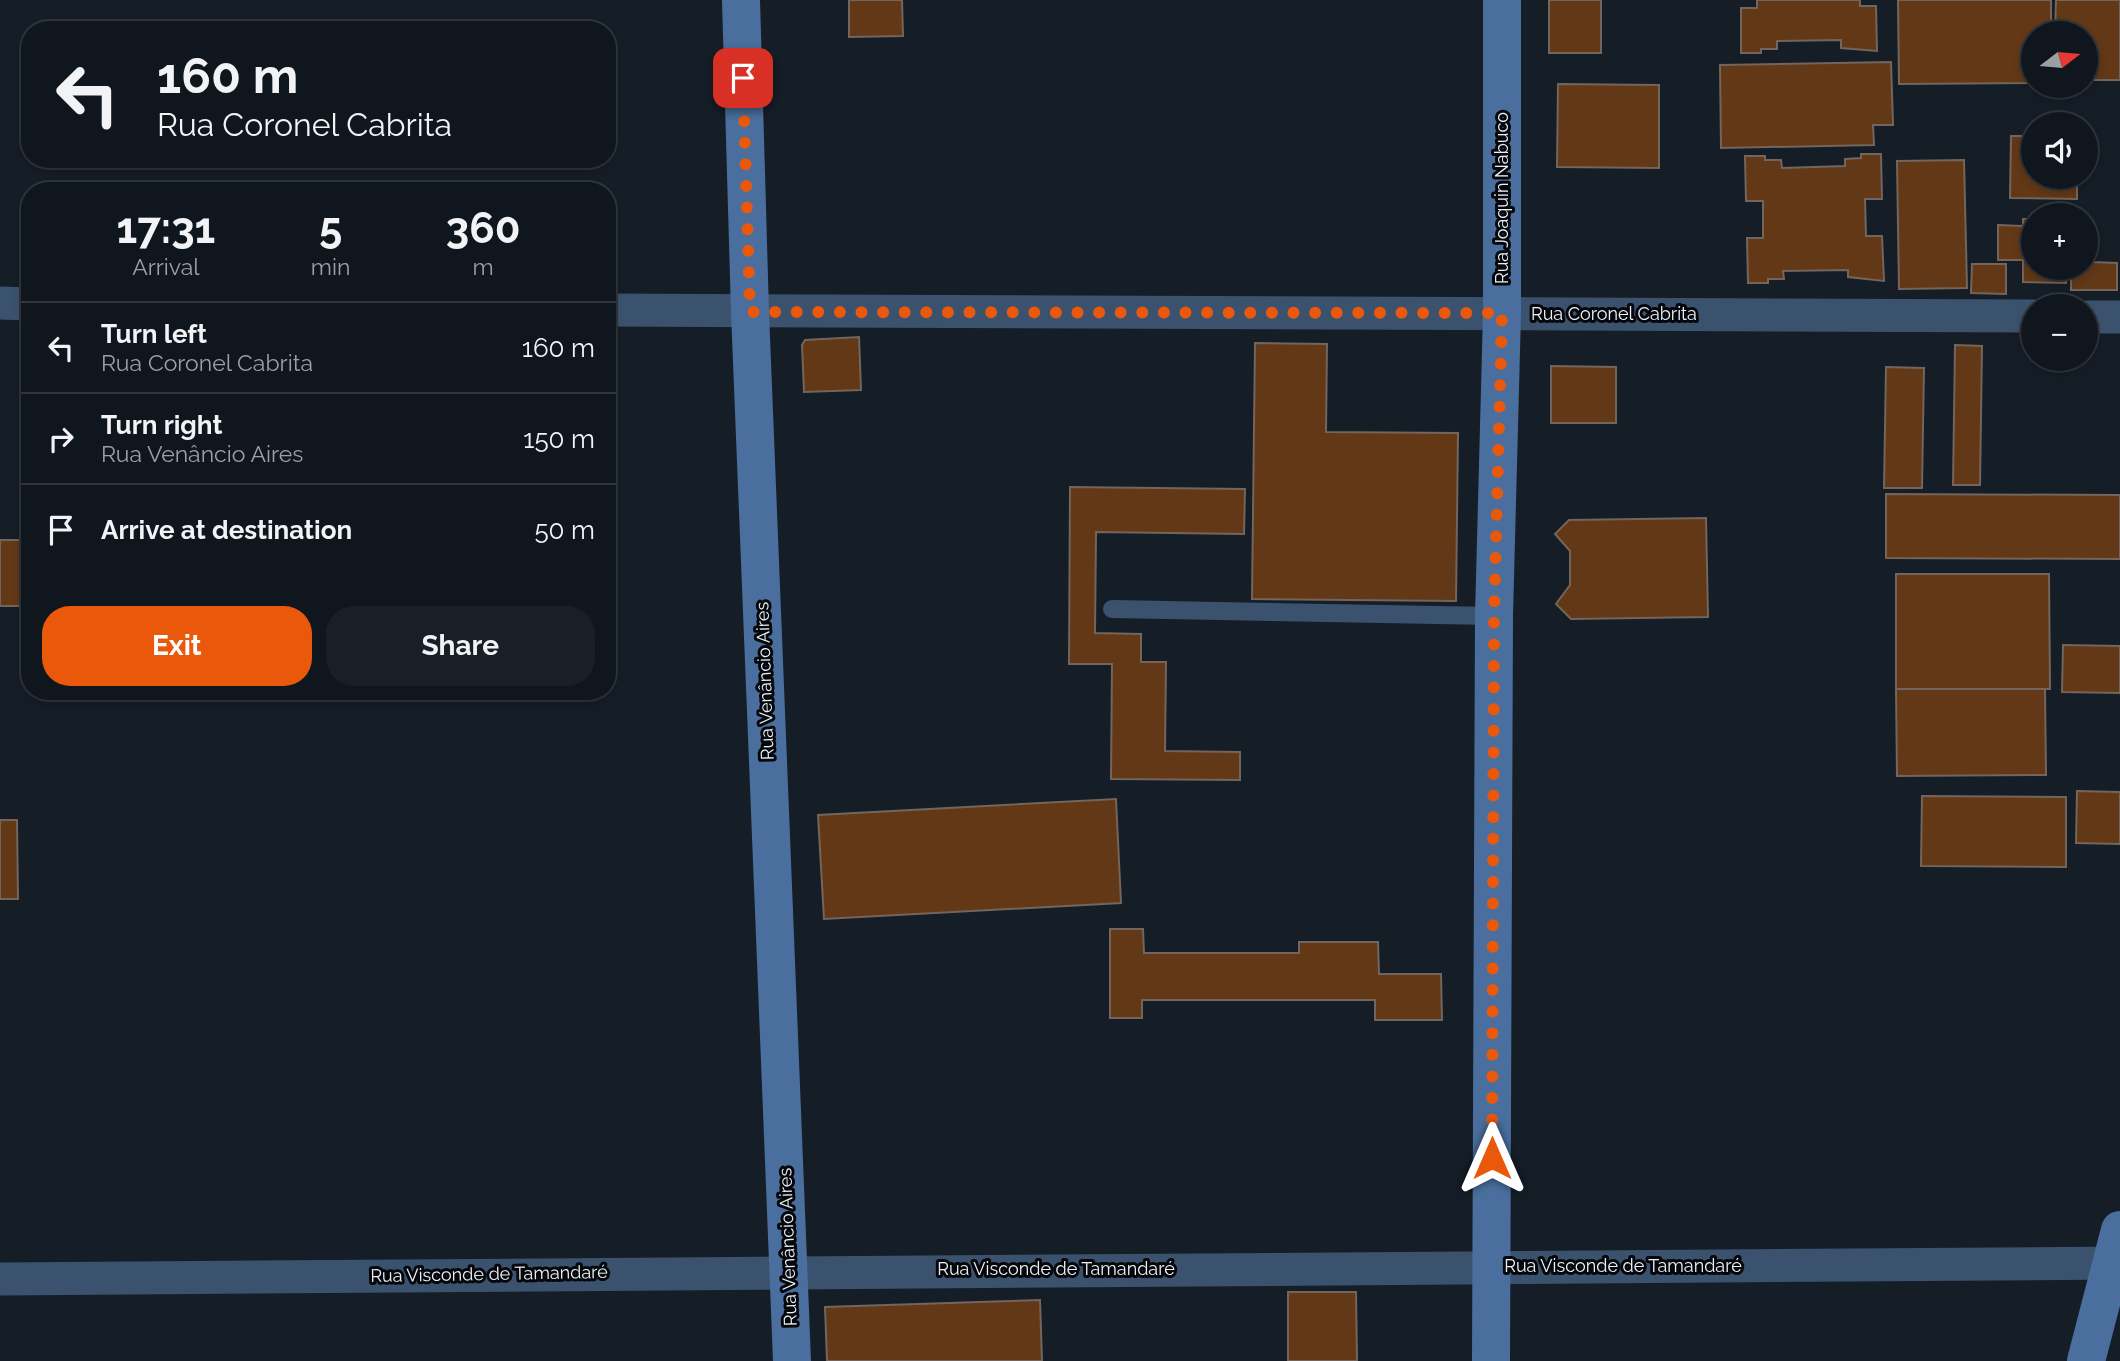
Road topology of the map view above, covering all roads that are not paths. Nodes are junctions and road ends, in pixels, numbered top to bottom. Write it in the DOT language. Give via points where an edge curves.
graph roads {
  1 [pos="741,0"];
  2 [pos="1502,0"];
  3 [pos="0,303"];
  4 [pos="21,304"];
  5 [pos="616,310"];
  6 [pos="750,312"];
  7 [pos="1502,313"];
  8 [pos="2021,316"];
  9 [pos="2098,317"];
  10 [pos="2120,317"];
  11 [pos="1112,609"];
  12 [pos="1494,616"];
  13 [pos="2117,1251"];
  14 [pos="1491,1266"];
  15 [pos="790,1271"];
  16 [pos="0,1279"];
  17 [pos="792,1361"];
  18 [pos="1491,1361"];
  19 [pos="2086,1361"];
  1 -- 6 [label="street, Rua Venâncio Aires"];
  2 -- 7 [label="street, Rua Joaquin Nabuco"];
  3 -- 4 [label="street"];
  5 -- 6 [label="street, Rua Coronel Cabrita"];
  6 -- 7 [label="street, Rua Coronel Cabrita"];
  6 -- 15 [label="street, Rua Venâncio Aires"];
  7 -- 8 [label="street, Rua Coronel Cabrita"];
  7 -- 12 [label="street, Rua Joaquin Nabuco"];
  9 -- 10 [label="street"];
  11 -- 12 [label="lane"];
  12 -- 14 [label="street, Rua Joaquin Nabuco"];
  13 -- 14 [label="street, Rua Visconde de Tamandaré"];
  13 -- 19 [label="street"];
  14 -- 15 [label="street, Rua Visconde de Tamandaré"];
  14 -- 18 [label="street, Rua Joaquin Nabuco"];
  15 -- 16 [label="street, Rua Visconde de Tamandaré"];
  15 -- 17 [label="street, Rua Venâncio Aires"];
}
